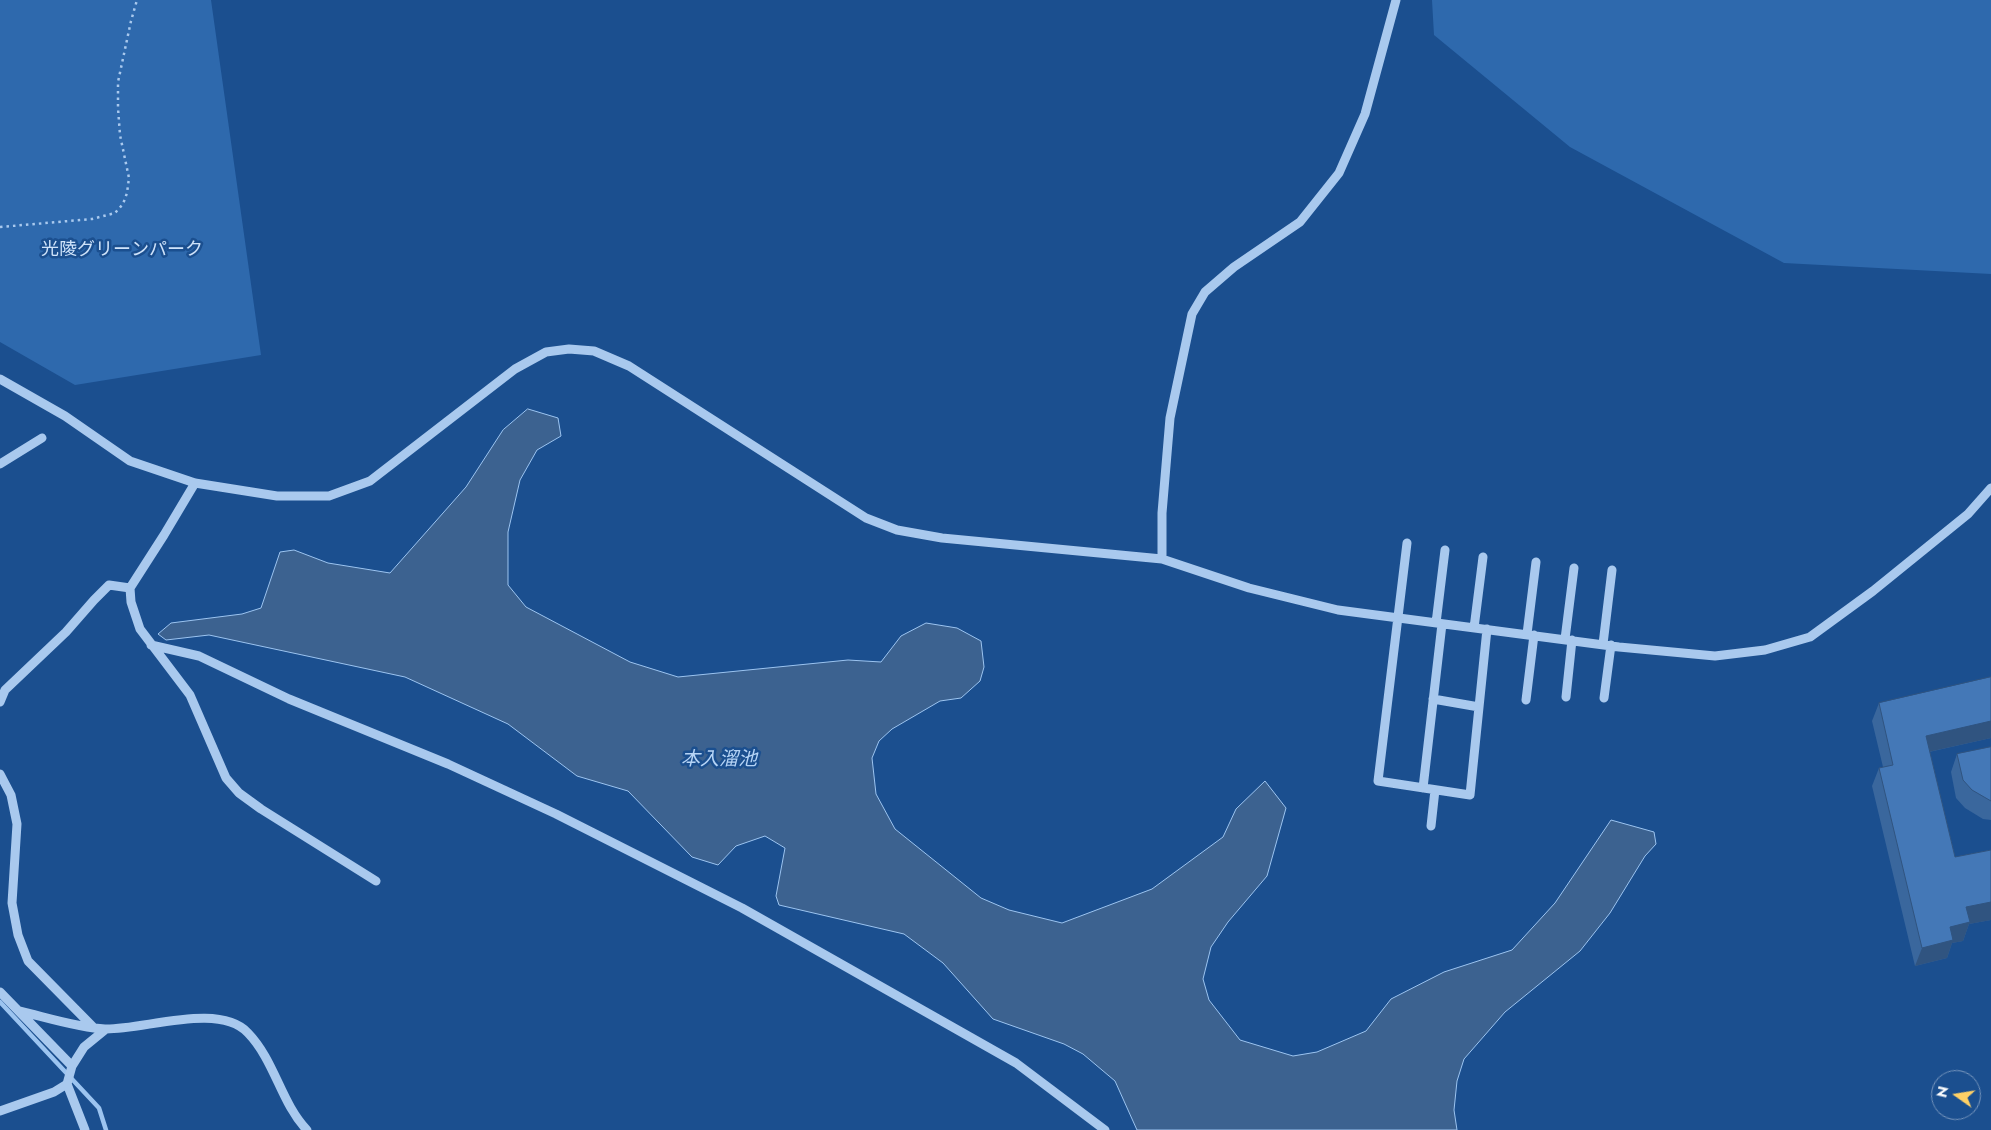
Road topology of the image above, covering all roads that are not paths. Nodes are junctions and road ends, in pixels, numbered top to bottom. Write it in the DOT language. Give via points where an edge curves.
graph roads {
  1 [pos="1396,0"];
  2 [pos="0,379"];
  3 [pos="42,438"];
  4 [pos="0,464"];
  5 [pos="195,484"];
  6 [pos="1991,488"];
  7 [pos="1407,543"];
  8 [pos="1445,550"];
  9 [pos="1483,557"];
  10 [pos="1162,559"];
  11 [pos="1536,562"];
  12 [pos="1574,568"];
  13 [pos="1612,570"];
  14 [pos="130,588"];
  15 [pos="1398,618"];
  16 [pos="1439,623"];
  17 [pos="1474,628"];
  18 [pos="1487,629"];
  19 [pos="1530,635"];
  20 [pos="1569,640"];
  21 [pos="151,645"];
  22 [pos="1607,645"];
  23 [pos="1566,697"];
  24 [pos="1604,698"];
  25 [pos="1433,699"];
  26 [pos="1526,700"];
  27 [pos="0,702"];
  28 [pos="1479,707"];
  29 [pos="0,774"];
  30 [pos="1423,788"];
  31 [pos="1435,790"];
  32 [pos="1431,826"];
  33 [pos="376,881"];
  34 [pos="0,992"];
  35 [pos="19,1011"];
  36 [pos="94,1028"];
  37 [pos="106,1029"];
  38 [pos="72,1066"];
  39 [pos="67,1084"];
  40 [pos="0,1111"];
  41 [pos="85,1130"];
  42 [pos="308,1130"];
  43 [pos="1105,1130"];
  1 -- 10 [label="street" via="1365,114 1339,174 1300,222 1234,267 1205,292 1192,314 1170,418 1162,513"];
  2 -- 5 [label="street" via="66,416 130,461"];
  3 -- 4 [label="street"];
  5 -- 10 [label="street" via="277,496 329,496 370,481 515,369 546,352 585,350 628,366 866,518 897,530 942,538"];
  5 -- 14 [label="street"];
  6 -- 22 [label="street" via="1968,514 1810,637 1765,650 1715,656"];
  7 -- 15 [label="street"];
  8 -- 16 [label="street"];
  9 -- 17 [label="street"];
  10 -- 15 [label="street" via="1249,588 1338,610"];
  11 -- 19 [label="street"];
  12 -- 20 [label="street"];
  13 -- 22 [label="street"];
  14 -- 21 [label="street" via="130,602 140,629"];
  14 -- 27 [label="street" via="109,586 5,690"];
  15 -- 16 [label="street"];
  15 -- 30 [label="street" via="1378,781"];
  16 -- 17 [label="street"];
  16 -- 25 [label="street"];
  17 -- 18 [label="street"];
  18 -- 19 [label="street"];
  18 -- 28 [label="street"];
  19 -- 20 [label="street"];
  19 -- 26 [label="street"];
  20 -- 22 [label="street"];
  20 -- 23 [label="street"];
  21 -- 33 [label="street" via="190,695 226,778 239,793"];
  21 -- 43 [label="street" via="199,656 289,699 448,764 556,814 716,895 1016,1063"];
  22 -- 24 [label="street"];
  25 -- 28 [label="street"];
  25 -- 30 [label="street"];
  28 -- 31 [label="street" via="1470,794"];
  29 -- 36 [label="street" via="11,796 17,824 12,903 18,935 28,961"];
  30 -- 31 [label="street"];
  31 -- 32 [label="street"];
  34 -- 35 [label="street"];
  35 -- 36 [label="street"];
  35 -- 38 [label="street"];
  36 -- 37 [label="street"];
  37 -- 38 [label="street" via="84,1046"];
  37 -- 42 [label="street" via="204,1018 233,1022 248,1032 263,1053 297,1120"];
  38 -- 39 [label="street"];
  39 -- 40 [label="street" via="54,1092"];
  39 -- 41 [label="street"];
}
